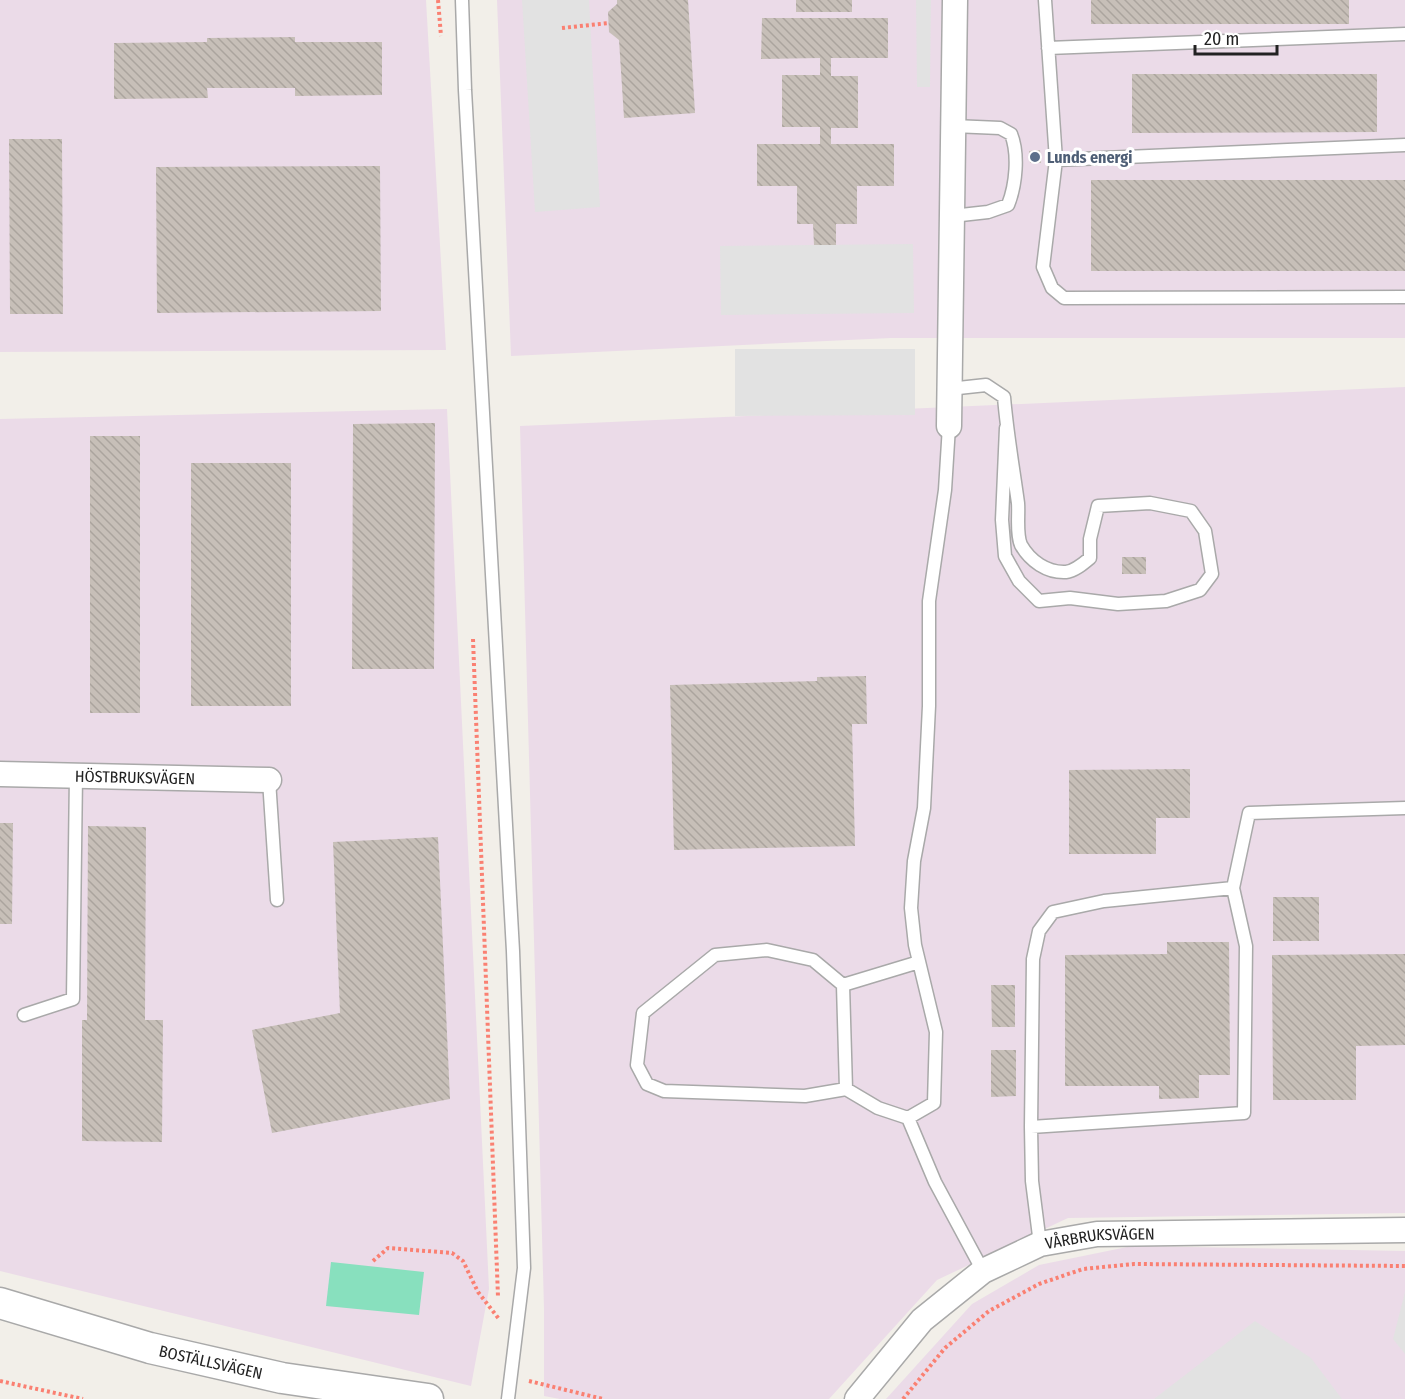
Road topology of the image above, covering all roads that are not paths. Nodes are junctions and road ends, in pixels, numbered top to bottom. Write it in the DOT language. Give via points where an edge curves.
graph roads {
  1 [pos="462,0"];
  2 [pos="955,0"];
  3 [pos="1045,0"];
  4 [pos="1405,34"];
  5 [pos="1048,48"];
  6 [pos="953,126"];
  7 [pos="1405,145"];
  8 [pos="1056,160"];
  9 [pos="952,216"];
  10 [pos="1405,297"];
  11 [pos="949,388"];
  12 [pos="950,426"];
  13 [pos="1006,428"];
  14 [pos="0,774"];
  15 [pos="76,775"];
  16 [pos="268,780"];
  17 [pos="1405,808"];
  18 [pos="1233,888"];
  19 [pos="277,900"];
  20 [pos="919,962"];
  21 [pos="843,985"];
  22 [pos="24,1015"];
  23 [pos="846,1089"];
  24 [pos="908,1118"];
  25 [pos="1031,1127"];
  26 [pos="1405,1230"];
  27 [pos="1040,1244"];
  28 [pos="983,1271"];
  29 [pos="0,1303"];
  30 [pos="428,1399"];
  31 [pos="508,1399"];
  32 [pos="857,1399"];
  1 -- 31 [label="lane" via="513,951 524,1269"];
  2 -- 6 [label="street"];
  3 -- 5 [label="lane"];
  4 -- 5 [label="lane"];
  5 -- 8 [label="lane"];
  6 -- 9 [label="street"];
  6 -- 9 [label="lane" via="1000,128 1011,134 1015,158 1008,206"];
  7 -- 8 [label="lane"];
  8 -- 10 [label="lane" via="1043,267 1052,288 1064,298"];
  9 -- 11 [label="street"];
  11 -- 12 [label="street"];
  11 -- 13 [label="lane" via="986,384 1004,397"];
  12 -- 20 [label="lane" via="929,601 924,808 914,861 911,908"];
  13 -- 13 [label="lane" via="1002,520 1005,556 1019,581 1039,601 1166,601 1200,590 1212,574 1205,531 1191,511 1150,503 1098,506 1090,558 1081,566 1068,572 1046,568 1032,560 1020,543"];
  14 -- 15 [label="street, HÖSTBRUKSVÄGEN"];
  15 -- 16 [label="street, HÖSTBRUKSVÄGEN"];
  15 -- 22 [label="lane" via="73,999"];
  16 -- 19 [label="lane"];
  17 -- 18 [label="lane" via="1250,813"];
  18 -- 25 [label="lane" via="1104,901 1053,912 1039,931 1033,959"];
  18 -- 25 [label="lane" via="1246,946 1244,1113"];
  20 -- 21 [label="lane"];
  20 -- 24 [label="lane" via="936,1032 934,1102"];
  21 -- 23 [label="lane"];
  21 -- 23 [label="lane" via="813,960 767,950 715,955 643,1013 637,1065 647,1084 664,1091 805,1096"];
  23 -- 24 [label="lane"];
  24 -- 28 [label="lane" via="935,1182"];
  25 -- 27 [label="lane" via="1032,1182"];
  26 -- 27 [label="street, VÅRBRUKSVÄGEN" via="1097,1234"];
  27 -- 28 [label="street, VÅRBRUKSVÄGEN"];
  28 -- 32 [label="street, VÅRBRUKSVÄGEN" via="922,1320"];
  29 -- 30 [label="street, BOSTÄLLSVÄGEN" via="150,1348 282,1378"];
}
